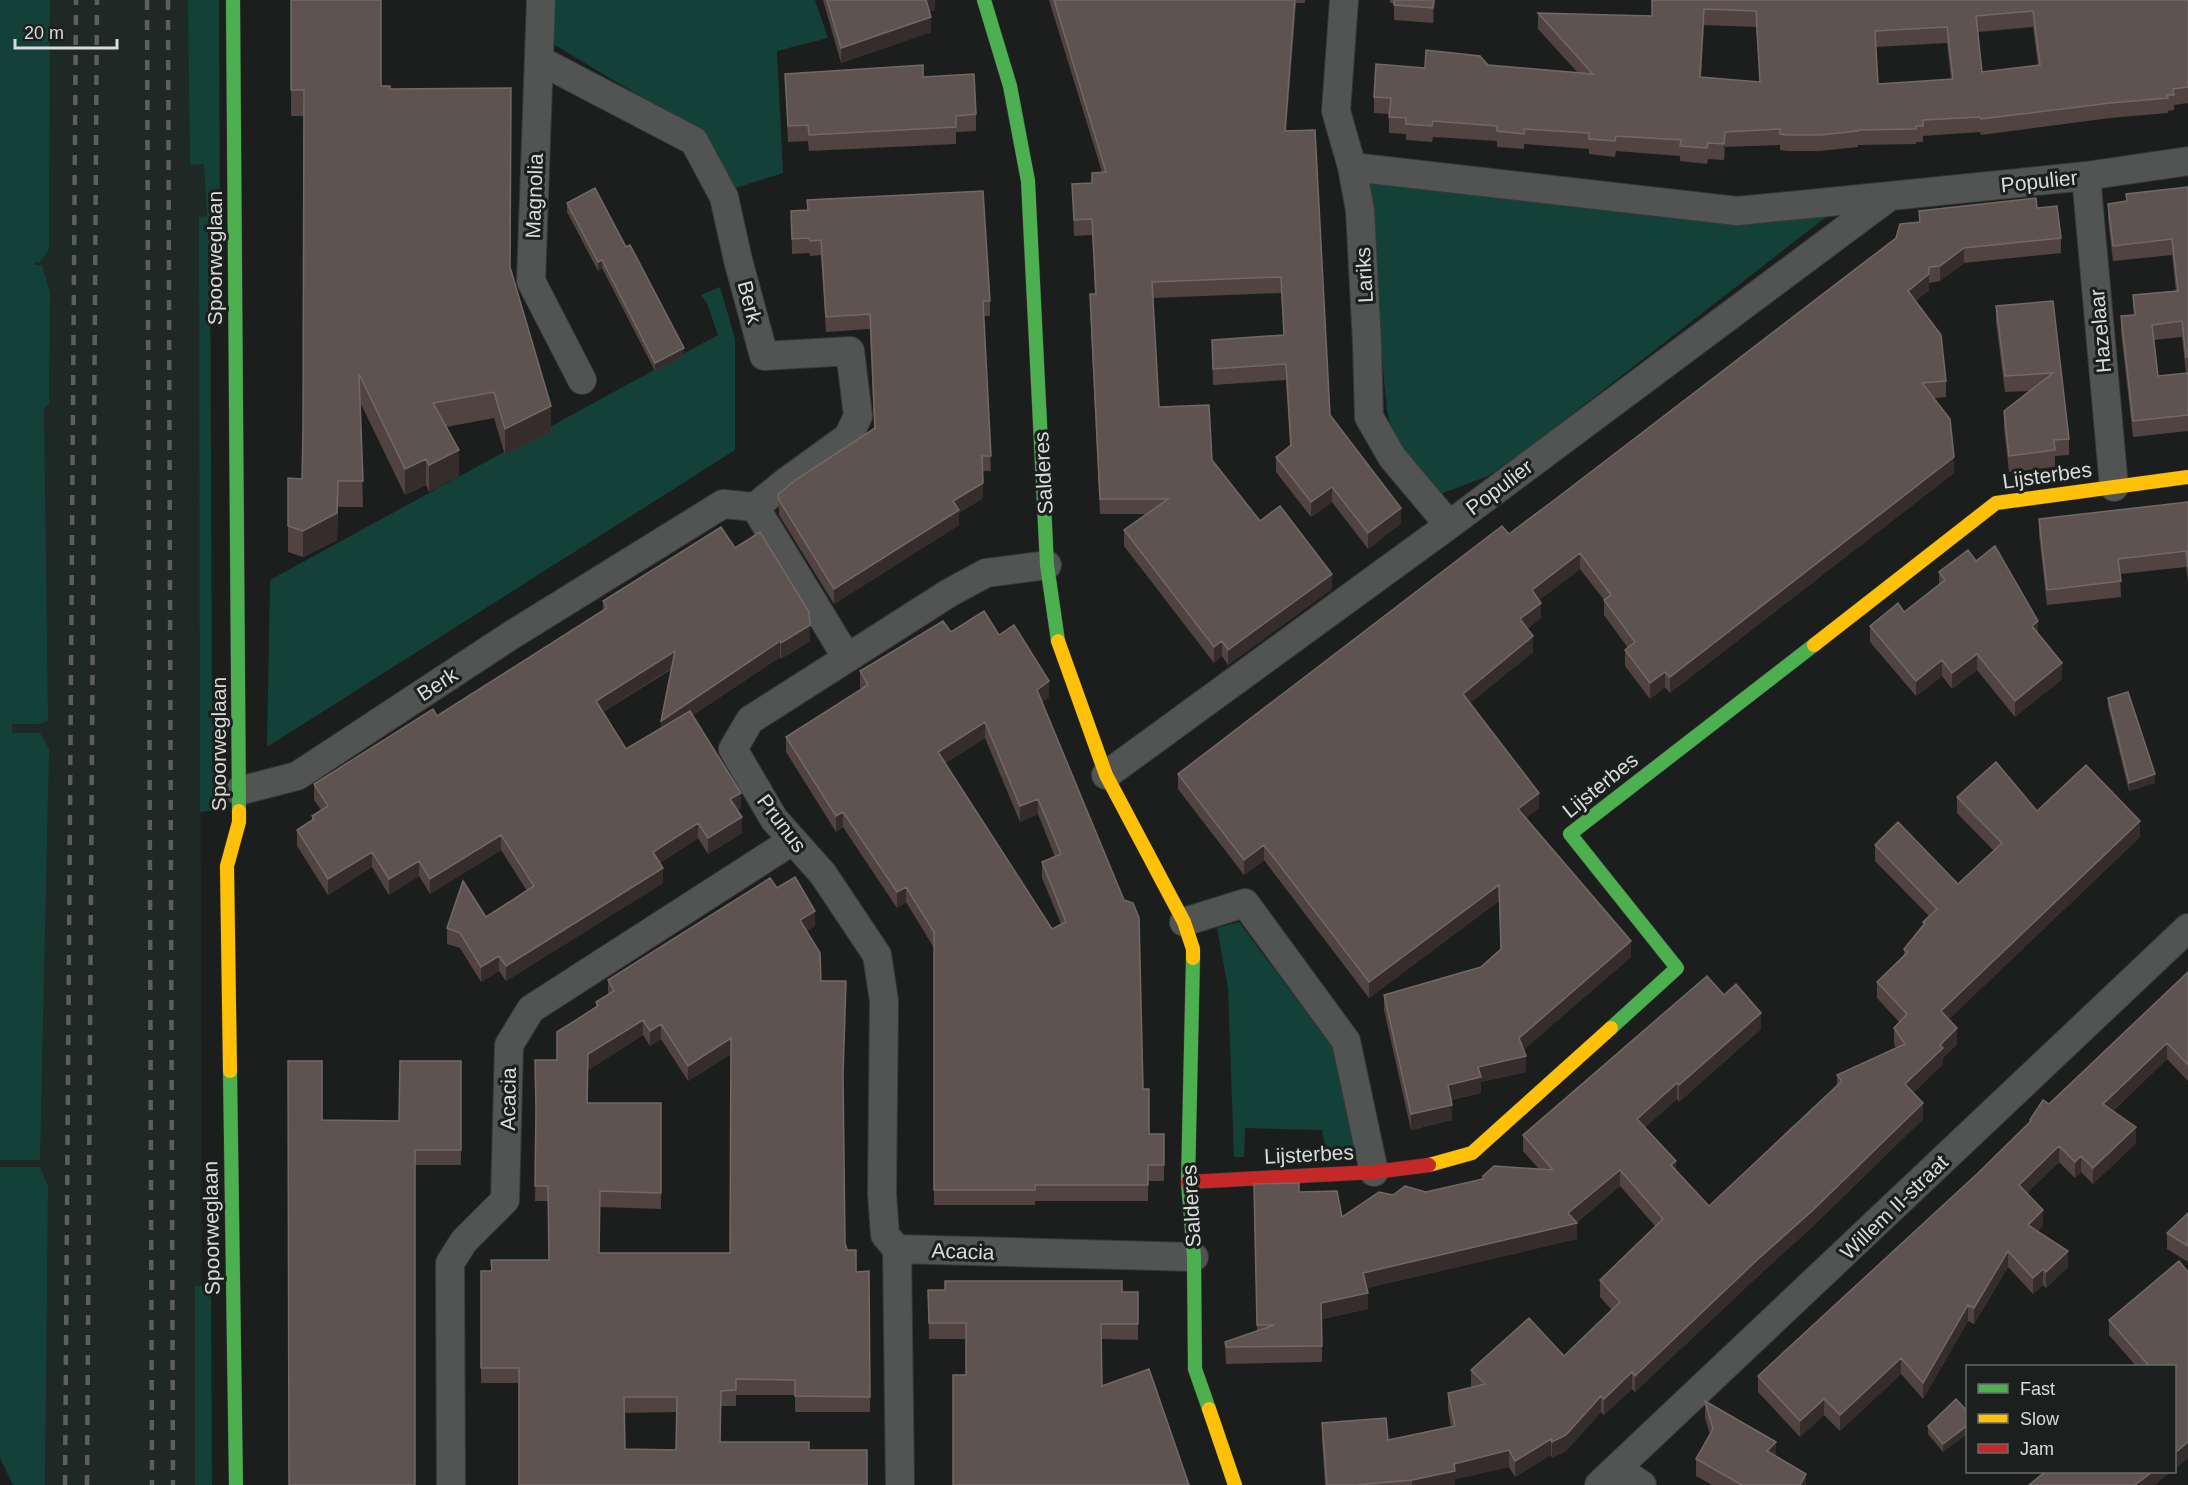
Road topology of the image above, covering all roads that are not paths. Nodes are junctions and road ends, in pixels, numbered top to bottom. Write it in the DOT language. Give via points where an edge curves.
graph roads {
  1 [pos="233,0"];
  2 [pos="541,0"];
  3 [pos="984,0"];
  4 [pos="1344,0"];
  5 [pos="539,60"];
  6 [pos="2188,161"];
  7 [pos="1352,167"];
  8 [pos="2086,176"];
  9 [pos="1890,196"];
  10 [pos="582,380"];
  11 [pos="2188,477"];
  12 [pos="2114,487"];
  13 [pos="755,507"];
  14 [pos="1449,525"];
  15 [pos="1047,565"];
  16 [pos="847,658"];
  17 [pos="1106,775"];
  18 [pos="239,791"];
  19 [pos="792,841"];
  20 [pos="1184,922"];
  21 [pos="2188,928"];
  22 [pos="1374,1172"];
  23 [pos="1188,1182"];
  24 [pos="897,1249"];
  25 [pos="1194,1257"];
  26 [pos="1609,1477"];
  27 [pos="236,1485"];
  28 [pos="451,1485"];
  29 [pos="900,1485"];
  30 [pos="1235,1485"];
  31 [pos="1642,1485"];
  1 -- 18 [label="street, Spoorweglaan"];
  2 -- 5 [label="street, Magnolia"];
  3 -- 15 [label="street, Salderes" via="1010,86 1028,181"];
  4 -- 7 [label="street, Lariks" via="1336,111"];
  5 -- 10 [label="street, Magnolia" via="531,281"];
  5 -- 13 [label="street, Berk" via="694,141 724,197 764,356 850,351 858,416 848,437"];
  6 -- 8 [label="street, Populier"];
  7 -- 9 [label="street, Populier" via="1737,211"];
  7 -- 14 [label="street, Lariks" via="1360,210 1369,417 1392,457"];
  8 -- 9 [label="street, Populier"];
  8 -- 12 [label="street, Hazelaar"];
  9 -- 14 [label="street, Populier"];
  11 -- 12 [label="street, Lijsterbes"];
  12 -- 22 [label="street, Lijsterbes" via="1996,503 1570,834 1677,968 1472,1153 1428,1165"];
  13 -- 16 [label="street"];
  13 -- 18 [label="street, Berk" via="723,504 510,636 297,776"];
  14 -- 17 [label="street, Populier"];
  15 -- 16 [label="street, Prunus" via="986,573"];
  15 -- 17 [label="street, Salderes" via="1056,635"];
  16 -- 19 [label="street, Prunus" via="750,720 733,749 774,819"];
  17 -- 20 [label="street, Salderes"];
  18 -- 27 [label="street, Spoorweglaan" via="239,822 226,866"];
  19 -- 24 [label="street, Prunus" via="823,874 877,955 884,1001 882,1194 885,1235"];
  19 -- 28 [label="street, Acacia" via="531,1009 509,1045 505,1200 464,1240 450,1263"];
  20 -- 22 [label="street" via="1245,903 1299,974 1346,1041"];
  20 -- 23 [label="street, Salderes" via="1193,950"];
  21 -- 26 [label="street, Willem II-straat"];
  22 -- 23 [label="street, Lijsterbes"];
  23 -- 25 [label="street, Salderes"];
  24 -- 25 [label="street, Acacia"];
  24 -- 29 [label="street"];
  25 -- 30 [label="street, Salderes" via="1195,1369"];
  26 -- 31 [label="street"];
}
